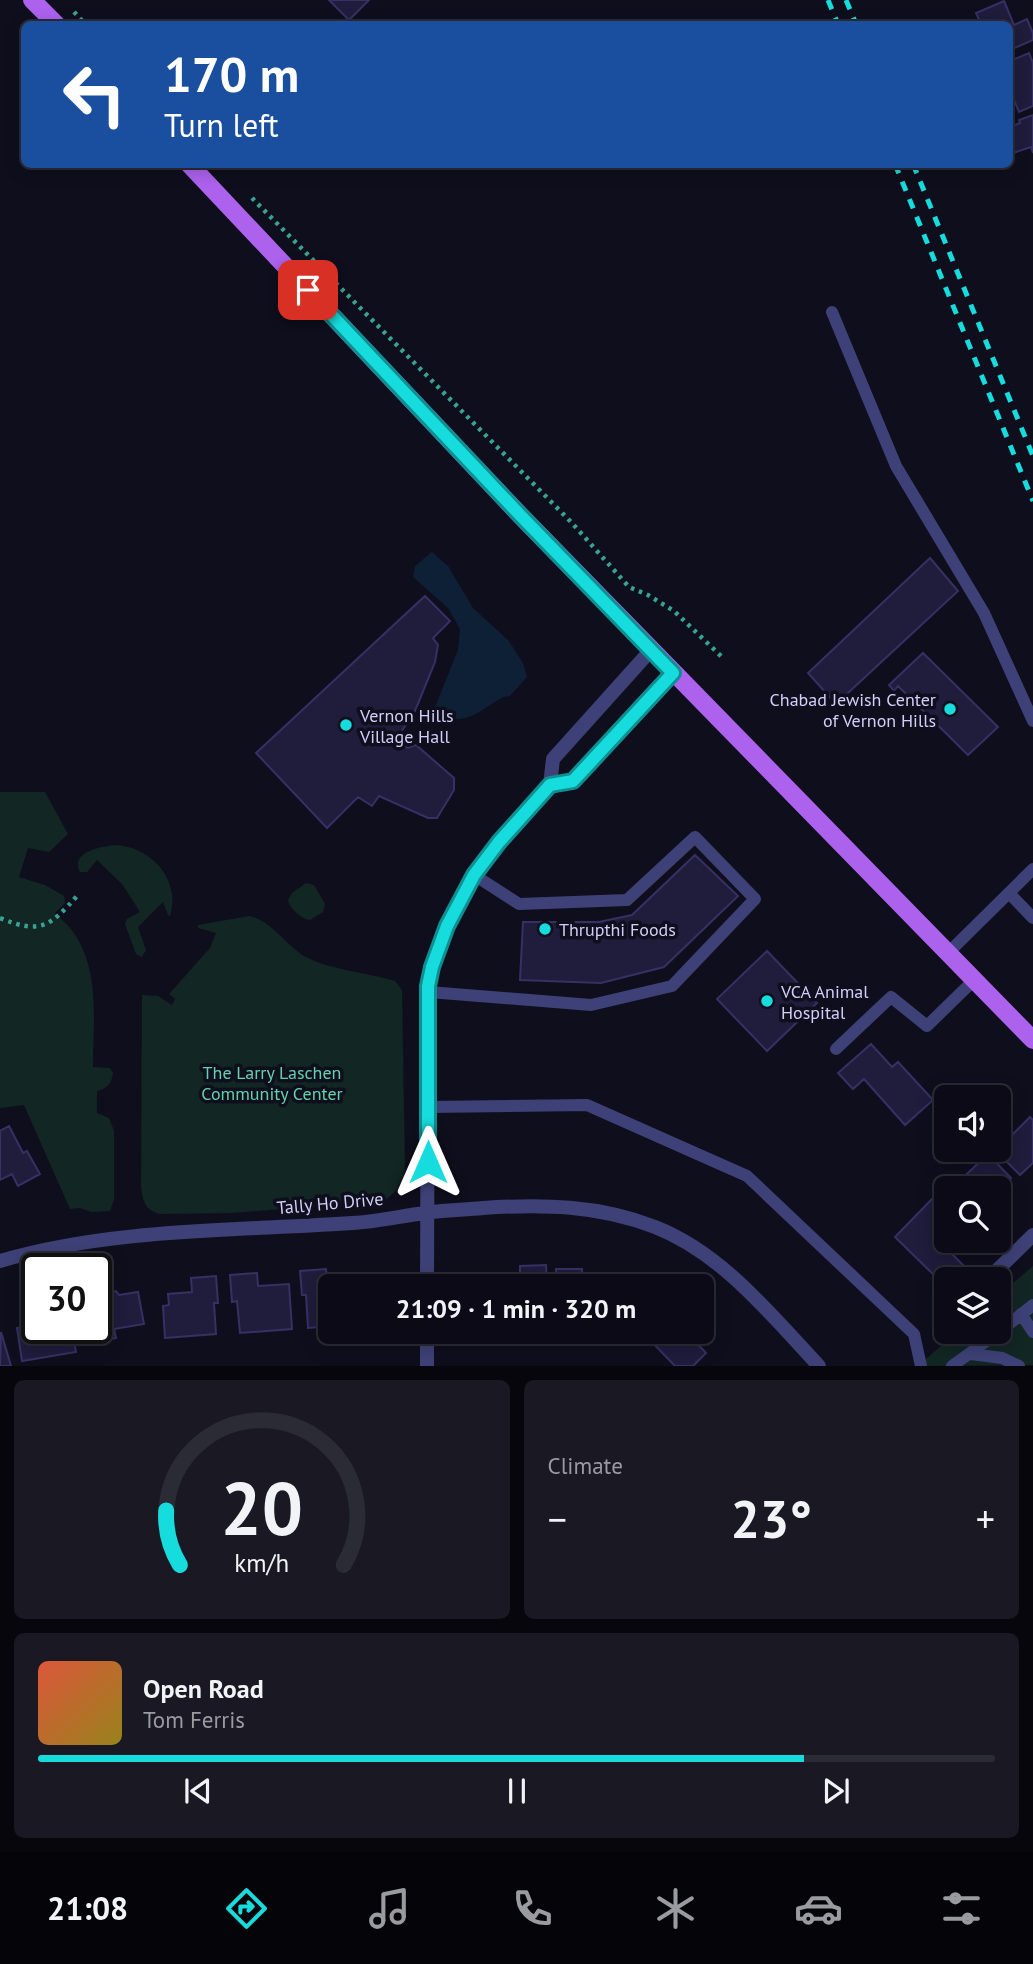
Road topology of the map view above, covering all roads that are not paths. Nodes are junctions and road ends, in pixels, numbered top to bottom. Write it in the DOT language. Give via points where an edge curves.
graph roads {
  1 [pos="33,0"];
  2 [pos="53,21"];
  3 [pos="193,168"];
  4 [pos="832,312"];
  5 [pos="651,650"];
  6 [pos="673,673"];
  7 [pos="1033,720"];
  8 [pos="550,785"];
  9 [pos="1033,869"];
  10 [pos="474,875"];
  11 [pos="1009,893"];
  12 [pos="1033,918"];
  13 [pos="948,953"];
  14 [pos="974,980"];
  15 [pos="429,992"];
  16 [pos="1033,1041"];
  17 [pos="835,1049"];
  18 [pos="428,1107"];
  19 [pos="428,1212"];
  20 [pos="1033,1235"];
  21 [pos="0,1261"];
  22 [pos="1000,1267"];
  23 [pos="427,1274"];
  24 [pos="1033,1305"];
  25 [pos="1021,1314"];
  26 [pos="1011,1322"];
  27 [pos="1033,1332"];
  28 [pos="427,1344"];
  29 [pos="984,1344"];
  30 [pos="971,1354"];
  31 [pos="426,1366"];
  32 [pos="820,1366"];
  33 [pos="921,1366"];
  34 [pos="953,1366"];
  35 [pos="1019,1366"];
  1 -- 2 [label="main road"];
  3 -- 5 [label="main road"];
  4 -- 7 [label="lane" via="896,467 984,613"];
  5 -- 6 [label="main road"];
  5 -- 8 [label="street" via="553,759"];
  6 -- 8 [label="street" via="573,781"];
  6 -- 13 [label="main road"];
  8 -- 10 [label="street"];
  9 -- 11 [label="lane"];
  10 -- 15 [label="street" via="447,926 432,967"];
  10 -- 15 [label="lane" via="519,904 627,900 695,837 755,899 672,986 591,1005"];
  11 -- 12 [label="lane"];
  11 -- 13 [label="lane"];
  13 -- 14 [label="main road"];
  14 -- 16 [label="main road"];
  14 -- 17 [label="lane" via="927,1026 891,997"];
  15 -- 18 [label="street"];
  18 -- 19 [label="street"];
  18 -- 33 [label="lane" via="587,1105 747,1176 914,1334"];
  19 -- 21 [label="street, Tally Ho Drive" via="356,1223 99,1241"];
  19 -- 23 [label="street"];
  19 -- 32 [label="street, Tally Ho Drive" via="577,1207 657,1227 700,1251 741,1285"];
  20 -- 22 [label="street"];
  24 -- 25 [label="lane"];
  25 -- 26 [label="lane"];
  25 -- 27 [label="lane"];
  28 -- 31 [label="street"];
  29 -- 30 [label="lane"];
  30 -- 34 [label="lane"];
  30 -- 35 [label="lane" via="1003,1358"];
}
